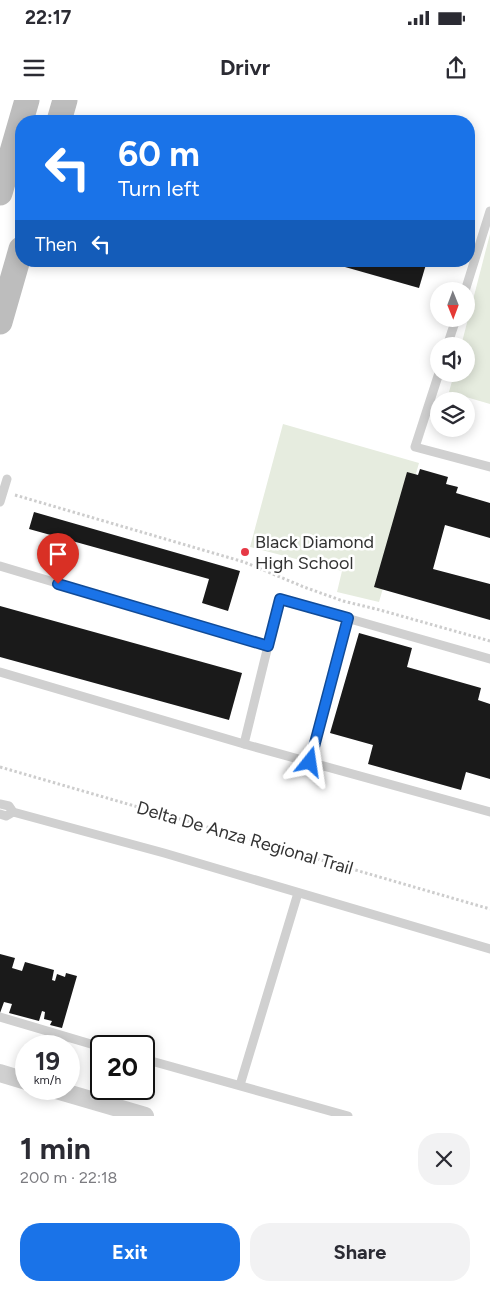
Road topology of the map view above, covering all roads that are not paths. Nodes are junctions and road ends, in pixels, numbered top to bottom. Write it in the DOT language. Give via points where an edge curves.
graph roads {
  1 [pos="27,100"];
  2 [pos="65,100"];
  3 [pos="23,115"];
  4 [pos="61,115"];
  5 [pos="15,141"];
  6 [pos="0,193"];
  7 [pos="490,211"];
  8 [pos="475,259"];
  9 [pos="16,267"];
  10 [pos="472,267"];
  11 [pos="468,282"];
  12 [pos="0,322"];
  13 [pos="436,382"];
  14 [pos="490,467"];
  15 [pos="7,479"];
  16 [pos="0,502"];
  17 [pos="0,566"];
  18 [pos="348,618"];
  19 [pos="268,646"];
  20 [pos="490,659"];
  21 [pos="0,672"];
  22 [pos="244,744"];
  23 [pos="310,762"];
  24 [pos="0,804"];
  25 [pos="13,812"];
  26 [pos="490,812"];
  27 [pos="0,814"];
  28 [pos="298,893"];
  29 [pos="490,949"];
  30 [pos="0,1017"];
  31 [pos="90,1044"];
  32 [pos="155,1062"];
  33 [pos="0,1073"];
  34 [pos="15,1078"];
  35 [pos="240,1085"];
  36 [pos="80,1097"];
  37 [pos="145,1116"];
  38 [pos="348,1116"];
  1 -- 3 [label="main road"];
  2 -- 4 [label="main road"];
  5 -- 6 [label="main road"];
  7 -- 8 [label="lane"];
  9 -- 12 [label="main road"];
  10 -- 11 [label="lane"];
  13 -- 14 [label="lane" via="416,447"];
  15 -- 16 [label="lane"];
  17 -- 19 [label="lane"];
  18 -- 19 [label="lane" via="280,599"];
  18 -- 20 [label="lane"];
  18 -- 23 [label="lane"];
  19 -- 22 [label="lane"];
  21 -- 22 [label="lane"];
  22 -- 23 [label="lane"];
  23 -- 26 [label="lane"];
  24 -- 25 [label="lane" via="9,806"];
  25 -- 27 [label="lane" via="6,816"];
  25 -- 28 [label="lane"];
  28 -- 29 [label="lane"];
  28 -- 35 [label="lane"];
  30 -- 31 [label="lane"];
  32 -- 35 [label="lane"];
  33 -- 34 [label="street"];
  35 -- 38 [label="lane"];
  36 -- 37 [label="street"];
}
